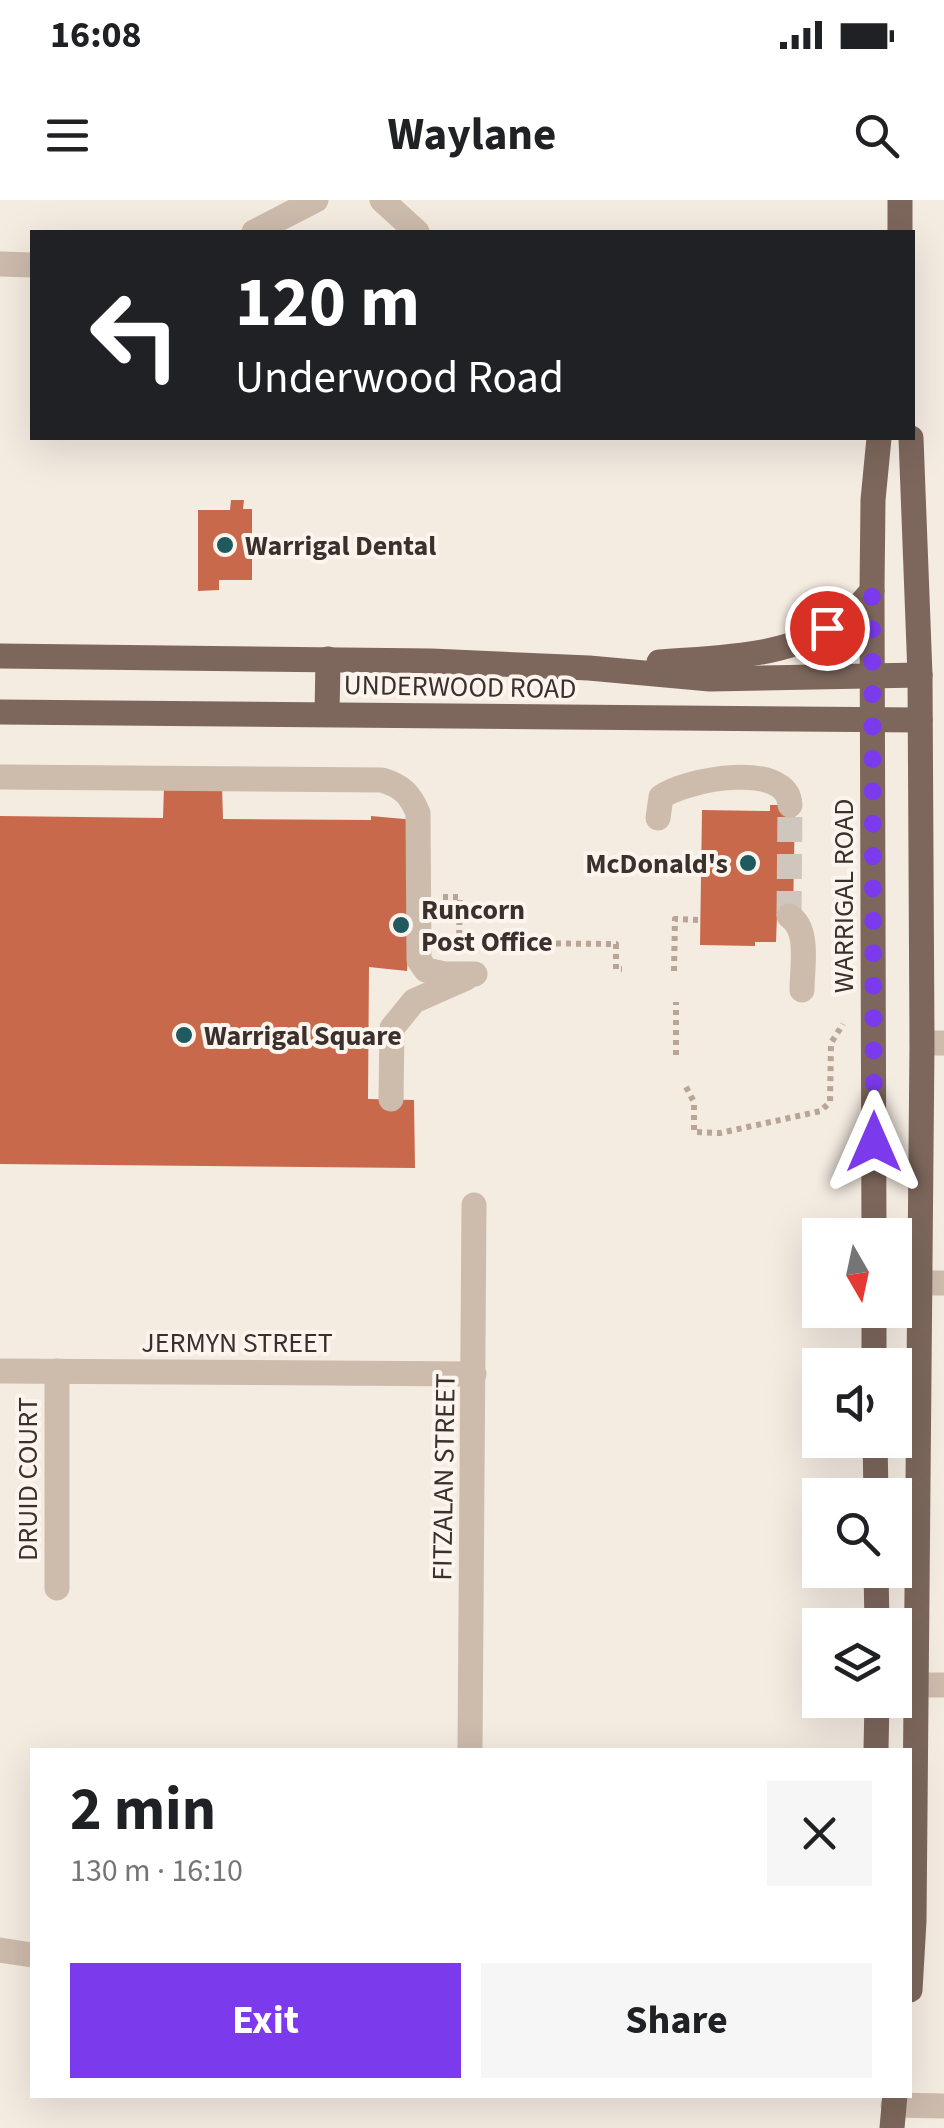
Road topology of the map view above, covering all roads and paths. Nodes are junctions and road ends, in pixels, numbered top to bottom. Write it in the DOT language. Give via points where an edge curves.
graph roads {
  1 [pos="316,200"];
  2 [pos="382,200"];
  3 [pos="900,200"];
  4 [pos="258,230"];
  5 [pos="414,230"];
  6 [pos="900,230"];
  7 [pos="0,264"];
  8 [pos="30,265"];
  9 [pos="879,440"];
  10 [pos="911,440"];
  11 [pos="872,591"];
  12 [pos="0,656"];
  13 [pos="328,659"];
  14 [pos="589,668"];
  15 [pos="920,675"];
  16 [pos="873,677"];
  17 [pos="0,712"];
  18 [pos="327,714"];
  19 [pos="872,720"];
  20 [pos="920,720"];
  21 [pos="0,776"];
  22 [pos="790,805"];
  23 [pos="658,818"];
  24 [pos="432,897"];
  25 [pos="789,916"];
  26 [pos="700,920"];
  27 [pos="459,942"];
  28 [pos="496,943"];
  29 [pos="622,969"];
  30 [pos="674,972"];
  31 [pos="802,990"];
  32 [pos="676,1002"];
  33 [pos="843,1024"];
  34 [pos="933,1043"];
  35 [pos="676,1056"];
  36 [pos="686,1086"];
  37 [pos="391,1100"];
  38 [pos="474,1205"];
  39 [pos="874,1218"];
  40 [pos="920,1283"];
  41 [pos="0,1371"];
  42 [pos="57,1371"];
  43 [pos="474,1374"];
  44 [pos="57,1588"];
  45 [pos="908,1608"];
  46 [pos="944,1684"];
  47 [pos="912,1685"];
  48 [pos="877,1718"];
  49 [pos="906,1718"];
  50 [pos="470,1748"];
  51 [pos="876,1748"];
  52 [pos="907,1748"];
  53 [pos="0,1950"];
  54 [pos="30,1955"];
  55 [pos="893,2106"];
  56 [pos="944,2106"];
  1 -- 4 [label="street"];
  2 -- 5 [label="street"];
  3 -- 6 [label="main road"];
  7 -- 8 [label="street"];
  9 -- 11 [label="main road, WARRIGAL ROAD"];
  10 -- 15 [label="main road"];
  11 -- 14 [label="main road, UNDERWOOD ROAD" via="846,618 791,646"];
  11 -- 16 [label="main road, WARRIGAL ROAD"];
  12 -- 13 [label="main road, UNDERWOOD ROAD"];
  13 -- 14 [label="main road, UNDERWOOD ROAD"];
  13 -- 18 [label="main road"];
  14 -- 16 [label="main road, UNDERWOOD ROAD" via="710,679"];
  15 -- 16 [label="main road, UNDERWOOD ROAD"];
  15 -- 20 [label="main road"];
  16 -- 19 [label="main road, WARRIGAL ROAD"];
  17 -- 18 [label="main road, UNDERWOOD ROAD"];
  18 -- 19 [label="main road, UNDERWOOD ROAD"];
  19 -- 20 [label="main road, UNDERWOOD ROAD"];
  19 -- 39 [label="main road, WARRIGAL ROAD"];
  20 -- 34 [label="main road"];
  21 -- 37 [label="street" via="399,785 418,813 420,960 426,970 476,974 414,1001 392,1028"];
  22 -- 23 [label="street" via="783,787 770,780 712,778 661,797"];
  24 -- 27 [label="path" via="460,898"];
  25 -- 31 [label="street" via="802,930"];
  26 -- 30 [label="path" via="675,920"];
  28 -- 29 [label="path" via="616,944 616,970"];
  32 -- 35 [label="path"];
  33 -- 36 [label="path" via="831,1044 830,1102 821,1111 694,1132 694,1102"];
  34 -- 40 [label="main road"];
  38 -- 43 [label="street, FITZALAN STREET"];
  40 -- 45 [label="main road"];
  41 -- 42 [label="street, JERMYN STREET"];
  42 -- 43 [label="street, JERMYN STREET"];
  42 -- 44 [label="street, DRUID COURT"];
  43 -- 50 [label="street, FITZALAN STREET"];
  46 -- 47 [label="street"];
  48 -- 51 [label="main road"];
  49 -- 52 [label="main road"];
  53 -- 54 [label="street"];
  55 -- 56 [label="street"];
}
